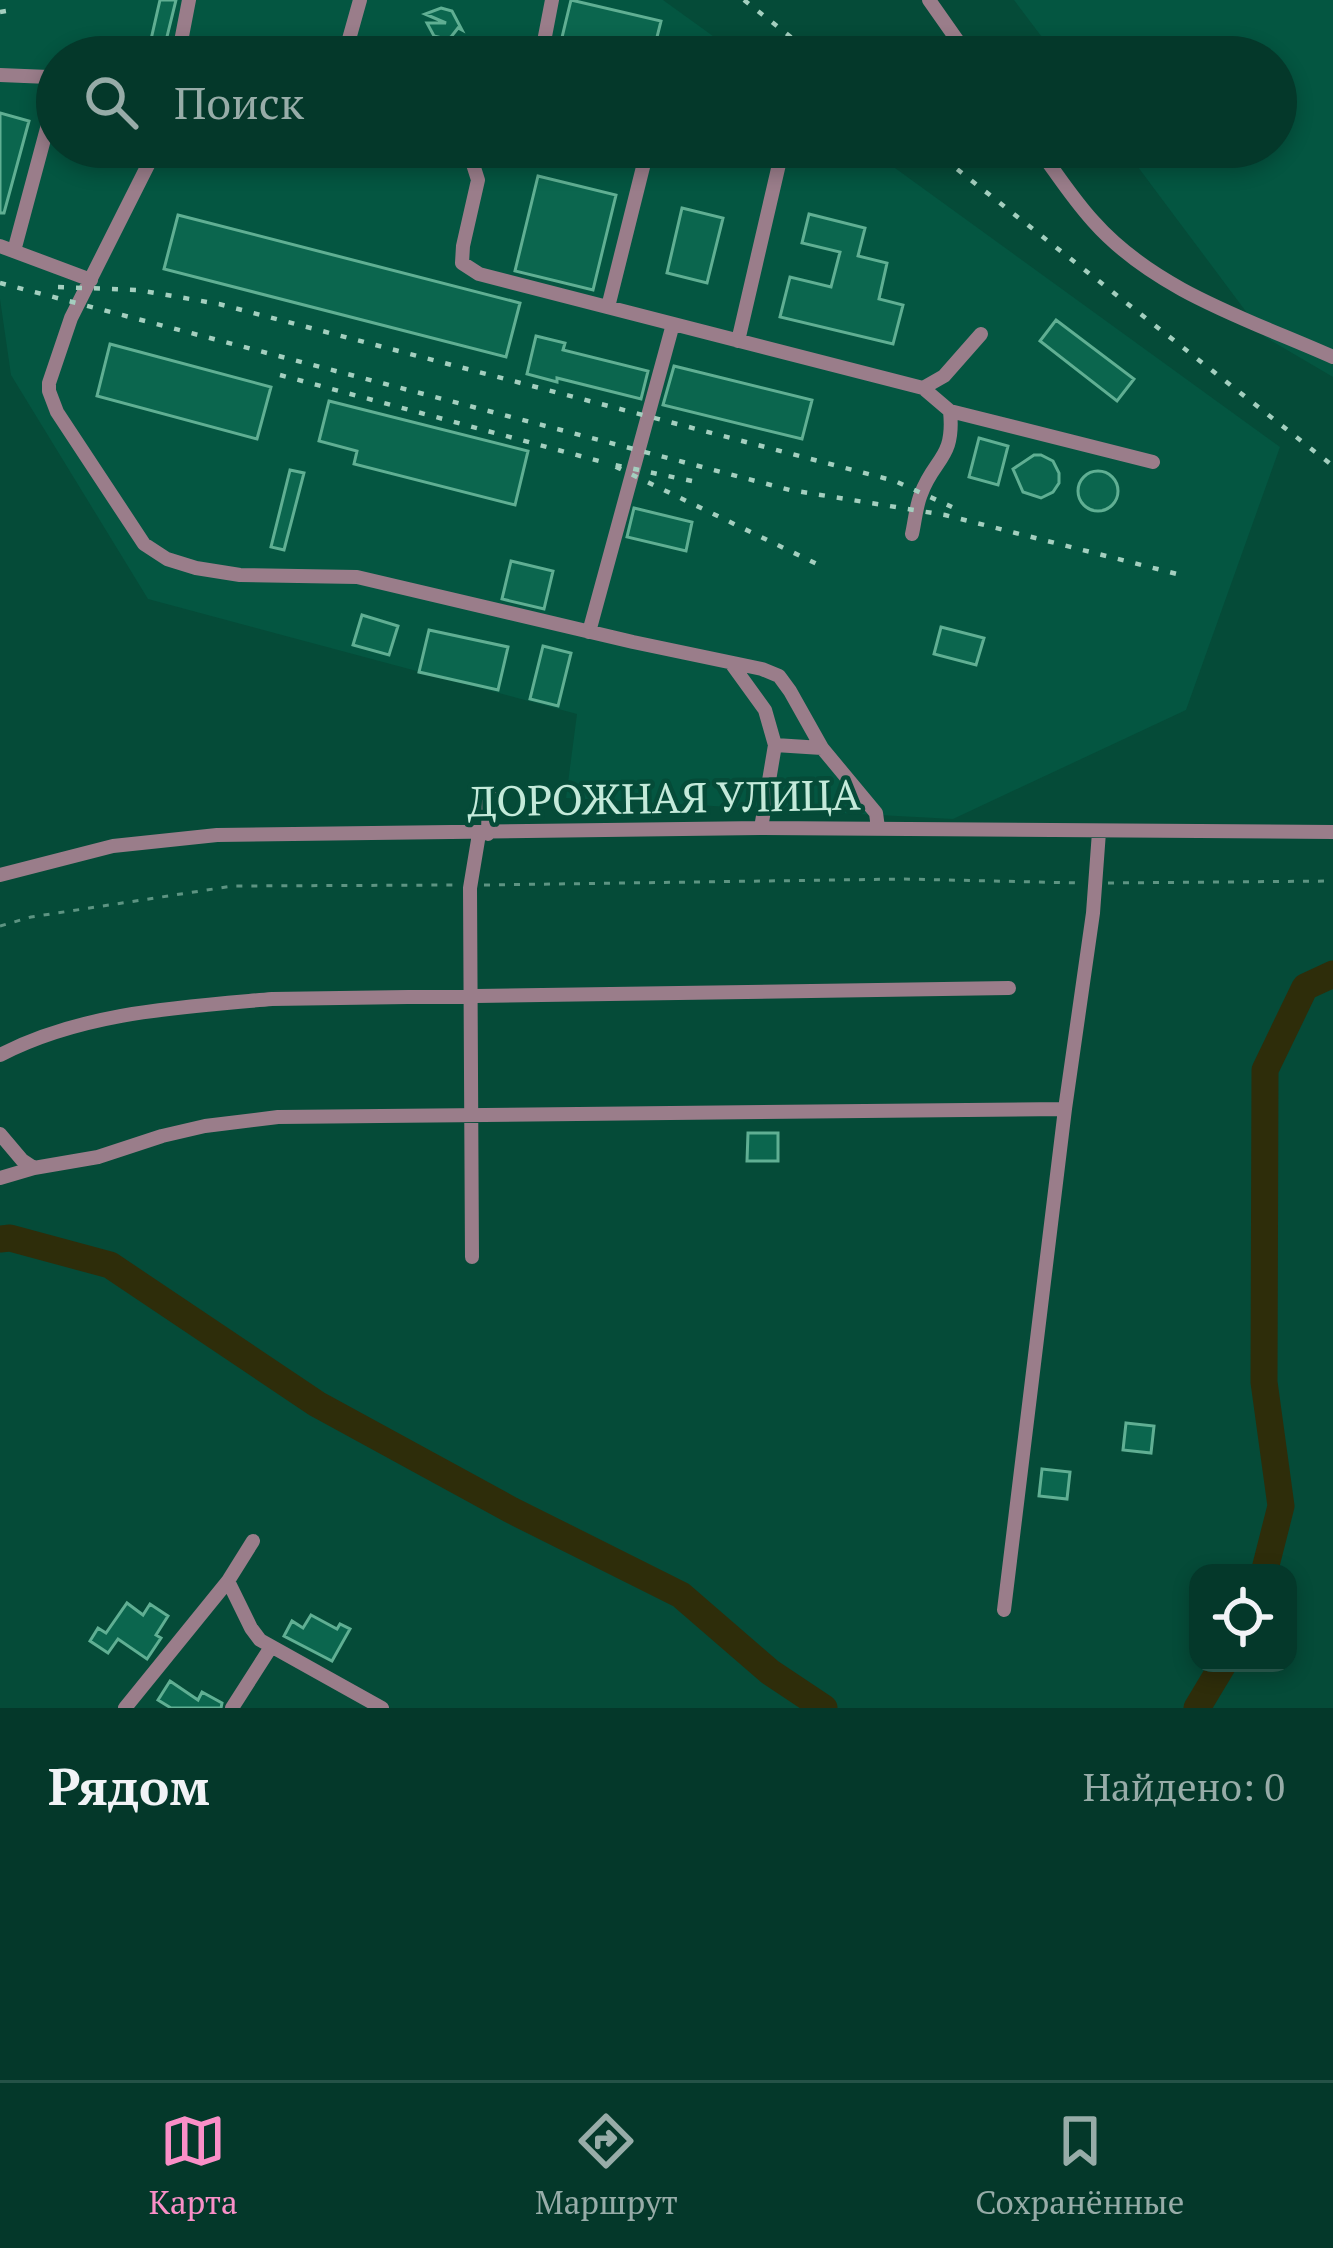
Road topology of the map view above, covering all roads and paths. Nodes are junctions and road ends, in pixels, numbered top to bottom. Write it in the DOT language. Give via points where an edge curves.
graph roads {
  1 [pos="189,0"];
  2 [pos="360,0"];
  3 [pos="552,0"];
  4 [pos="929,0"];
  5 [pos="182,36"];
  6 [pos="350,36"];
  7 [pos="545,36"];
  8 [pos="954,36"];
  9 [pos="0,75"];
  10 [pos="36,76"];
  11 [pos="36,157"];
  12 [pos="147,168"];
  13 [pos="475,168"];
  14 [pos="643,168"];
  15 [pos="778,168"];
  16 [pos="1052,168"];
  17 [pos="7,248"];
  18 [pos="91,280"];
  19 [pos="608,307"];
  20 [pos="673,324"];
  21 [pos="981,334"];
  22 [pos="738,340"];
  23 [pos="1333,357"];
  24 [pos="923,388"];
  25 [pos="950,411"];
  26 [pos="1153,462"];
  27 [pos="912,534"];
  28 [pos="589,632"];
  29 [pos="731,662"];
  30 [pos="775,745"];
  31 [pos="822,748"];
  32 [pos="489,792"];
  33 [pos="878,828"];
  34 [pos="761,829"];
  35 [pos="1099,832"];
  36 [pos="1333,832"];
  37 [pos="484,834"];
  38 [pos="0,875"];
  39 [pos="1333,881"];
  40 [pos="1095,883"];
  41 [pos="470,885"];
  42 [pos="0,926"];
  43 [pos="1009,988"];
  44 [pos="469,994"];
  45 [pos="0,1055"];
  46 [pos="1065,1109"];
  47 [pos="472,1116"];
  48 [pos="0,1134"];
  49 [pos="34,1168"];
  50 [pos="0,1178"];
  51 [pos="472,1257"];
  52 [pos="253,1541"];
  53 [pos="228,1581"];
  54 [pos="1004,1610"];
  55 [pos="271,1646"];
  56 [pos="125,1708"];
  57 [pos="232,1708"];
  58 [pos="382,1708"];
  1 -- 5 [label="street"];
  2 -- 6 [label="street"];
  3 -- 7 [label="street"];
  4 -- 8 [label="street"];
  9 -- 10 [label="street"];
  11 -- 17 [label="street"];
  12 -- 18 [label="street"];
  13 -- 19 [label="street" via="462,263"];
  14 -- 19 [label="street"];
  15 -- 22 [label="street"];
  16 -- 23 [label="street" via="1093,221 1154,274"];
  17 -- 18 [label="street"];
  18 -- 28 [label="street" via="70,318 49,391 144,544 196,568 357,577"];
  19 -- 20 [label="street"];
  20 -- 22 [label="street"];
  20 -- 28 [label="street"];
  21 -- 24 [label="street"];
  22 -- 24 [label="street"];
  24 -- 25 [label="street"];
  25 -- 26 [label="street"];
  25 -- 27 [label="street" via="947,453 921,493"];
  28 -- 29 [label="street"];
  29 -- 30 [label="street" via="765,710"];
  29 -- 31 [label="street" via="779,676"];
  30 -- 31 [label="street"];
  30 -- 34 [label="street"];
  31 -- 33 [label="street" via="876,814"];
  32 -- 37 [label="street"];
  33 -- 34 [label="street, ДОРОЖНАЯ УЛИЦА"];
  33 -- 35 [label="street, ДОРОЖНАЯ УЛИЦА"];
  34 -- 37 [label="street, ДОРОЖНАЯ УЛИЦА"];
  35 -- 36 [label="street, ДОРОЖНАЯ УЛИЦА"];
  35 -- 40 [label="street"];
  37 -- 38 [label="street, ДОРОЖНАЯ УЛИЦА" via="217,836 112,847"];
  37 -- 41 [label="street"];
  39 -- 40 [label="path"];
  40 -- 41 [label="path"];
  40 -- 46 [label="street"];
  41 -- 42 [label="path" via="233,886"];
  41 -- 44 [label="street"];
  43 -- 44 [label="street"];
  44 -- 45 [label="street" via="164,1008 76,1026"];
  44 -- 47 [label="street"];
  46 -- 47 [label="street"];
  46 -- 54 [label="street"];
  47 -- 49 [label="street" via="205,1126"];
  47 -- 51 [label="street"];
  48 -- 49 [label="street"];
  49 -- 50 [label="street"];
  52 -- 53 [label="street"];
  53 -- 55 [label="street" via="251,1628"];
  53 -- 56 [label="street"];
  55 -- 57 [label="street"];
  55 -- 58 [label="street"];
}
